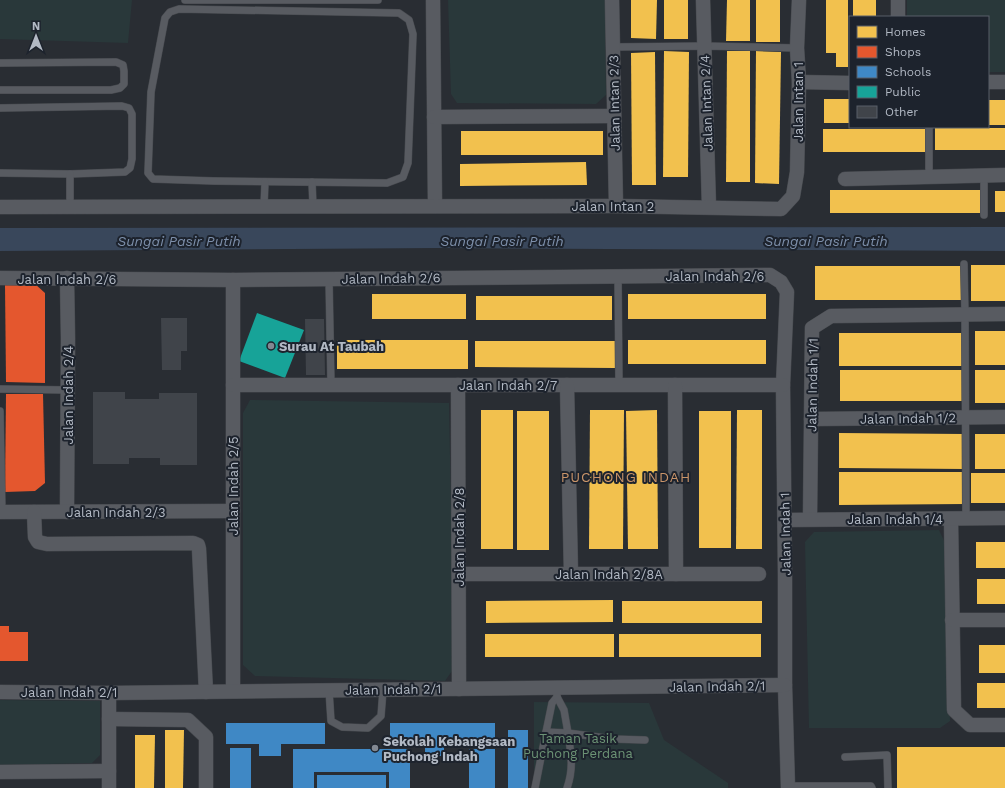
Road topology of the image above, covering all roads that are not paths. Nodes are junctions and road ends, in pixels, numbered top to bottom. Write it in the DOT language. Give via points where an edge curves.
graph roads {
  1 [pos="185,0"];
  2 [pos="378,0"];
  3 [pos="433,0"];
  4 [pos="612,0"];
  5 [pos="703,0"];
  6 [pos="799,0"];
  7 [pos="898,0"];
  8 [pos="898,16"];
  9 [pos="705,46"];
  10 [pos="613,47"];
  11 [pos="798,48"];
  12 [pos="0,63"];
  13 [pos="798,82"];
  14 [pos="989,82"];
  15 [pos="1005,82"];
  16 [pos="849,83"];
  17 [pos="0,90"];
  18 [pos="0,108"];
  19 [pos="614,116"];
  20 [pos="434,117"];
  21 [pos="929,128"];
  22 [pos="0,174"];
  23 [pos="70,174"];
  24 [pos="1005,175"];
  25 [pos="984,176"];
  26 [pos="929,177"];
  27 [pos="845,179"];
  28 [pos="265,182"];
  29 [pos="312,182"];
  30 [pos="788,202"];
  31 [pos="264,206"];
  32 [pos="312,206"];
  33 [pos="435,206"];
  34 [pos="616,206"];
  35 [pos="0,207"];
  36 [pos="70,207"];
  37 [pos="709,207"];
  38 [pos="984,215"];
  39 [pos="964,264"];
  40 [pos="618,276"];
  41 [pos="0,278"];
  42 [pos="67,278"];
  43 [pos="329,279"];
  44 [pos="233,280"];
  45 [pos="781,282"];
  46 [pos="1005,314"];
  47 [pos="965,315"];
  48 [pos="233,385"];
  49 [pos="332,385"];
  50 [pos="458,385"];
  51 [pos="567,385"];
  52 [pos="619,385"];
  53 [pos="675,385"];
  54 [pos="783,385"];
  55 [pos="0,389"];
  56 [pos="67,390"];
  57 [pos="0,411"];
  58 [pos="1005,417"];
  59 [pos="965,418"];
  60 [pos="811,419"];
  61 [pos="233,511"];
  62 [pos="1,512"];
  63 [pos="34,512"];
  64 [pos="67,512"];
  65 [pos="951,518"];
  66 [pos="966,518"];
  67 [pos="1005,518"];
  68 [pos="810,519"];
  69 [pos="784,520"];
  70 [pos="459,574"];
  71 [pos="570,574"];
  72 [pos="676,574"];
  73 [pos="759,574"];
  74 [pos="952,620"];
  75 [pos="1005,620"];
  76 [pos="785,685"];
  77 [pos="459,689"];
  78 [pos="329,690"];
  79 [pos="383,690"];
  80 [pos="233,691"];
  81 [pos="0,692"];
  82 [pos="206,692"];
  83 [pos="557,692"];
  84 [pos="109,693"];
  85 [pos="109,719"];
  86 [pos="1005,725"];
  87 [pos="546,732"];
  88 [pos="568,733"];
  89 [pos="645,740"];
  90 [pos="845,756"];
  91 [pos="109,771"];
  92 [pos="0,772"];
  93 [pos="788,787"];
  94 [pos="109,788"];
  95 [pos="206,788"];
  96 [pos="535,788"];
  97 [pos="567,788"];
  98 [pos="872,788"];
  99 [pos="888,788"];
  1 -- 2 [label="lane"];
  3 -- 20 [label="street"];
  4 -- 10 [label="street, Jalan Intan 2/3"];
  5 -- 9 [label="street, Jalan Intan 2/4"];
  6 -- 11 [label="street, Jalan Intan 1"];
  7 -- 8 [label="street"];
  9 -- 10 [label="lane"];
  9 -- 11 [label="lane"];
  9 -- 37 [label="street, Jalan Intan 2/4"];
  10 -- 19 [label="street, Jalan Intan 2/3"];
  11 -- 13 [label="street, Jalan Intan 1"];
  12 -- 17 [label="lane" via="116,62 123,65 124,71 124,84 111,90"];
  13 -- 16 [label="street"];
  13 -- 30 [label="street, Jalan Intan 1" via="797,172 793,196"];
  14 -- 15 [label="street"];
  18 -- 23 [label="lane" via="129,108 132,114 130,168 125,172"];
  19 -- 20 [label="street"];
  19 -- 34 [label="street, Jalan Intan 2/3"];
  20 -- 33 [label="street"];
  21 -- 26 [label="lane"];
  22 -- 23 [label="lane"];
  23 -- 36 [label="lane"];
  24 -- 25 [label="street"];
  25 -- 26 [label="street"];
  25 -- 38 [label="lane"];
  26 -- 27 [label="street"];
  28 -- 29 [label="lane"];
  28 -- 29 [label="lane" via="153,179 148,173 151,92 165,18 170,12 179,9 399,13 409,20 413,34 408,163 403,177 387,183"];
  28 -- 31 [label="lane"];
  29 -- 32 [label="lane"];
  30 -- 37 [label="street, Jalan Intan 2" via="781,209"];
  31 -- 32 [label="street, Jalan Intan 2"];
  31 -- 36 [label="street, Jalan Intan 2"];
  32 -- 33 [label="street, Jalan Intan 2"];
  33 -- 34 [label="street, Jalan Intan 2"];
  34 -- 37 [label="street, Jalan Intan 2"];
  35 -- 36 [label="street, Jalan Intan 2"];
  39 -- 47 [label="lane"];
  40 -- 43 [label="street, Jalan Indah 2/6"];
  40 -- 45 [label="street, Jalan Indah 2/6" via="770,275"];
  40 -- 52 [label="lane"];
  41 -- 42 [label="street, Jalan Indah 2/6"];
  42 -- 44 [label="street, Jalan Indah 2/6"];
  42 -- 56 [label="street, Jalan Indah 2/4"];
  43 -- 44 [label="street, Jalan Indah 2/6"];
  43 -- 49 [label="lane"];
  44 -- 48 [label="street, Jalan Indah 2/5"];
  45 -- 54 [label="street, Jalan Indah 1" via="787,292"];
  46 -- 47 [label="street, Jalan Indah 1/1"];
  47 -- 59 [label="lane"];
  47 -- 60 [label="street, Jalan Indah 1/1" via="832,316 812,328"];
  48 -- 49 [label="street, Jalan Indah 2/7"];
  48 -- 61 [label="street, Jalan Indah 2/5"];
  49 -- 50 [label="street, Jalan Indah 2/7"];
  50 -- 51 [label="street, Jalan Indah 2/7"];
  50 -- 70 [label="street, Jalan Indah 2/8"];
  51 -- 52 [label="street, Jalan Indah 2/7"];
  51 -- 71 [label="street"];
  52 -- 53 [label="street, Jalan Indah 2/7"];
  53 -- 54 [label="street, Jalan Indah 2/7"];
  53 -- 72 [label="street"];
  54 -- 69 [label="street, Jalan Indah 1"];
  55 -- 56 [label="lane"];
  56 -- 64 [label="street, Jalan Indah 2/4"];
  57 -- 62 [label="lane"];
  58 -- 59 [label="street, Jalan Indah 1/2"];
  59 -- 60 [label="street, Jalan Indah 1/2"];
  59 -- 66 [label="lane"];
  60 -- 68 [label="street, Jalan Indah 1/1"];
  61 -- 64 [label="street, Jalan Indah 2/3"];
  61 -- 80 [label="street, Jalan Indah 2/5"];
  62 -- 63 [label="street, Jalan Indah 2/3"];
  63 -- 64 [label="street, Jalan Indah 2/3"];
  63 -- 82 [label="street" via="35,537 38,542 47,544 198,545"];
  65 -- 66 [label="street, Jalan Indah 1/4"];
  65 -- 68 [label="street, Jalan Indah 1/4"];
  65 -- 74 [label="street"];
  66 -- 67 [label="street, Jalan Indah 1/4"];
  68 -- 69 [label="street, Jalan Indah 1/4"];
  69 -- 76 [label="street, Jalan Indah 1"];
  70 -- 71 [label="street, Jalan Indah 2/8A"];
  70 -- 77 [label="street, Jalan Indah 2/8"];
  71 -- 72 [label="street, Jalan Indah 2/8A"];
  72 -- 73 [label="street, Jalan Indah 2/8A"];
  74 -- 75 [label="street"];
  74 -- 86 [label="street" via="954,710 970,725"];
  76 -- 83 [label="street, Jalan Indah 2/1"];
  76 -- 93 [label="street, Jalan Indah 1"];
  77 -- 79 [label="street, Jalan Indah 2/1"];
  77 -- 83 [label="street, Jalan Indah 2/1"];
  78 -- 79 [label="street, Jalan Indah 2/1"];
  78 -- 79 [label="lane" via="331,721 342,727 368,728 381,716"];
  78 -- 80 [label="street, Jalan Indah 2/1"];
  80 -- 82 [label="street, Jalan Indah 2/1"];
  81 -- 84 [label="street, Jalan Indah 2/1"];
  82 -- 84 [label="street, Jalan Indah 2/1"];
  83 -- 87 [label="lane"];
  83 -- 88 [label="lane" via="564,710"];
  84 -- 85 [label="street"];
  85 -- 91 [label="street"];
  85 -- 95 [label="street" via="188,720 206,737"];
  87 -- 88 [label="lane"];
  87 -- 96 [label="lane"];
  88 -- 89 [label="lane"];
  88 -- 97 [label="lane" via="572,763"];
  90 -- 99 [label="lane" via="887,755"];
  91 -- 92 [label="street"];
  91 -- 94 [label="street"];
  93 -- 98 [label="lane"];
}
